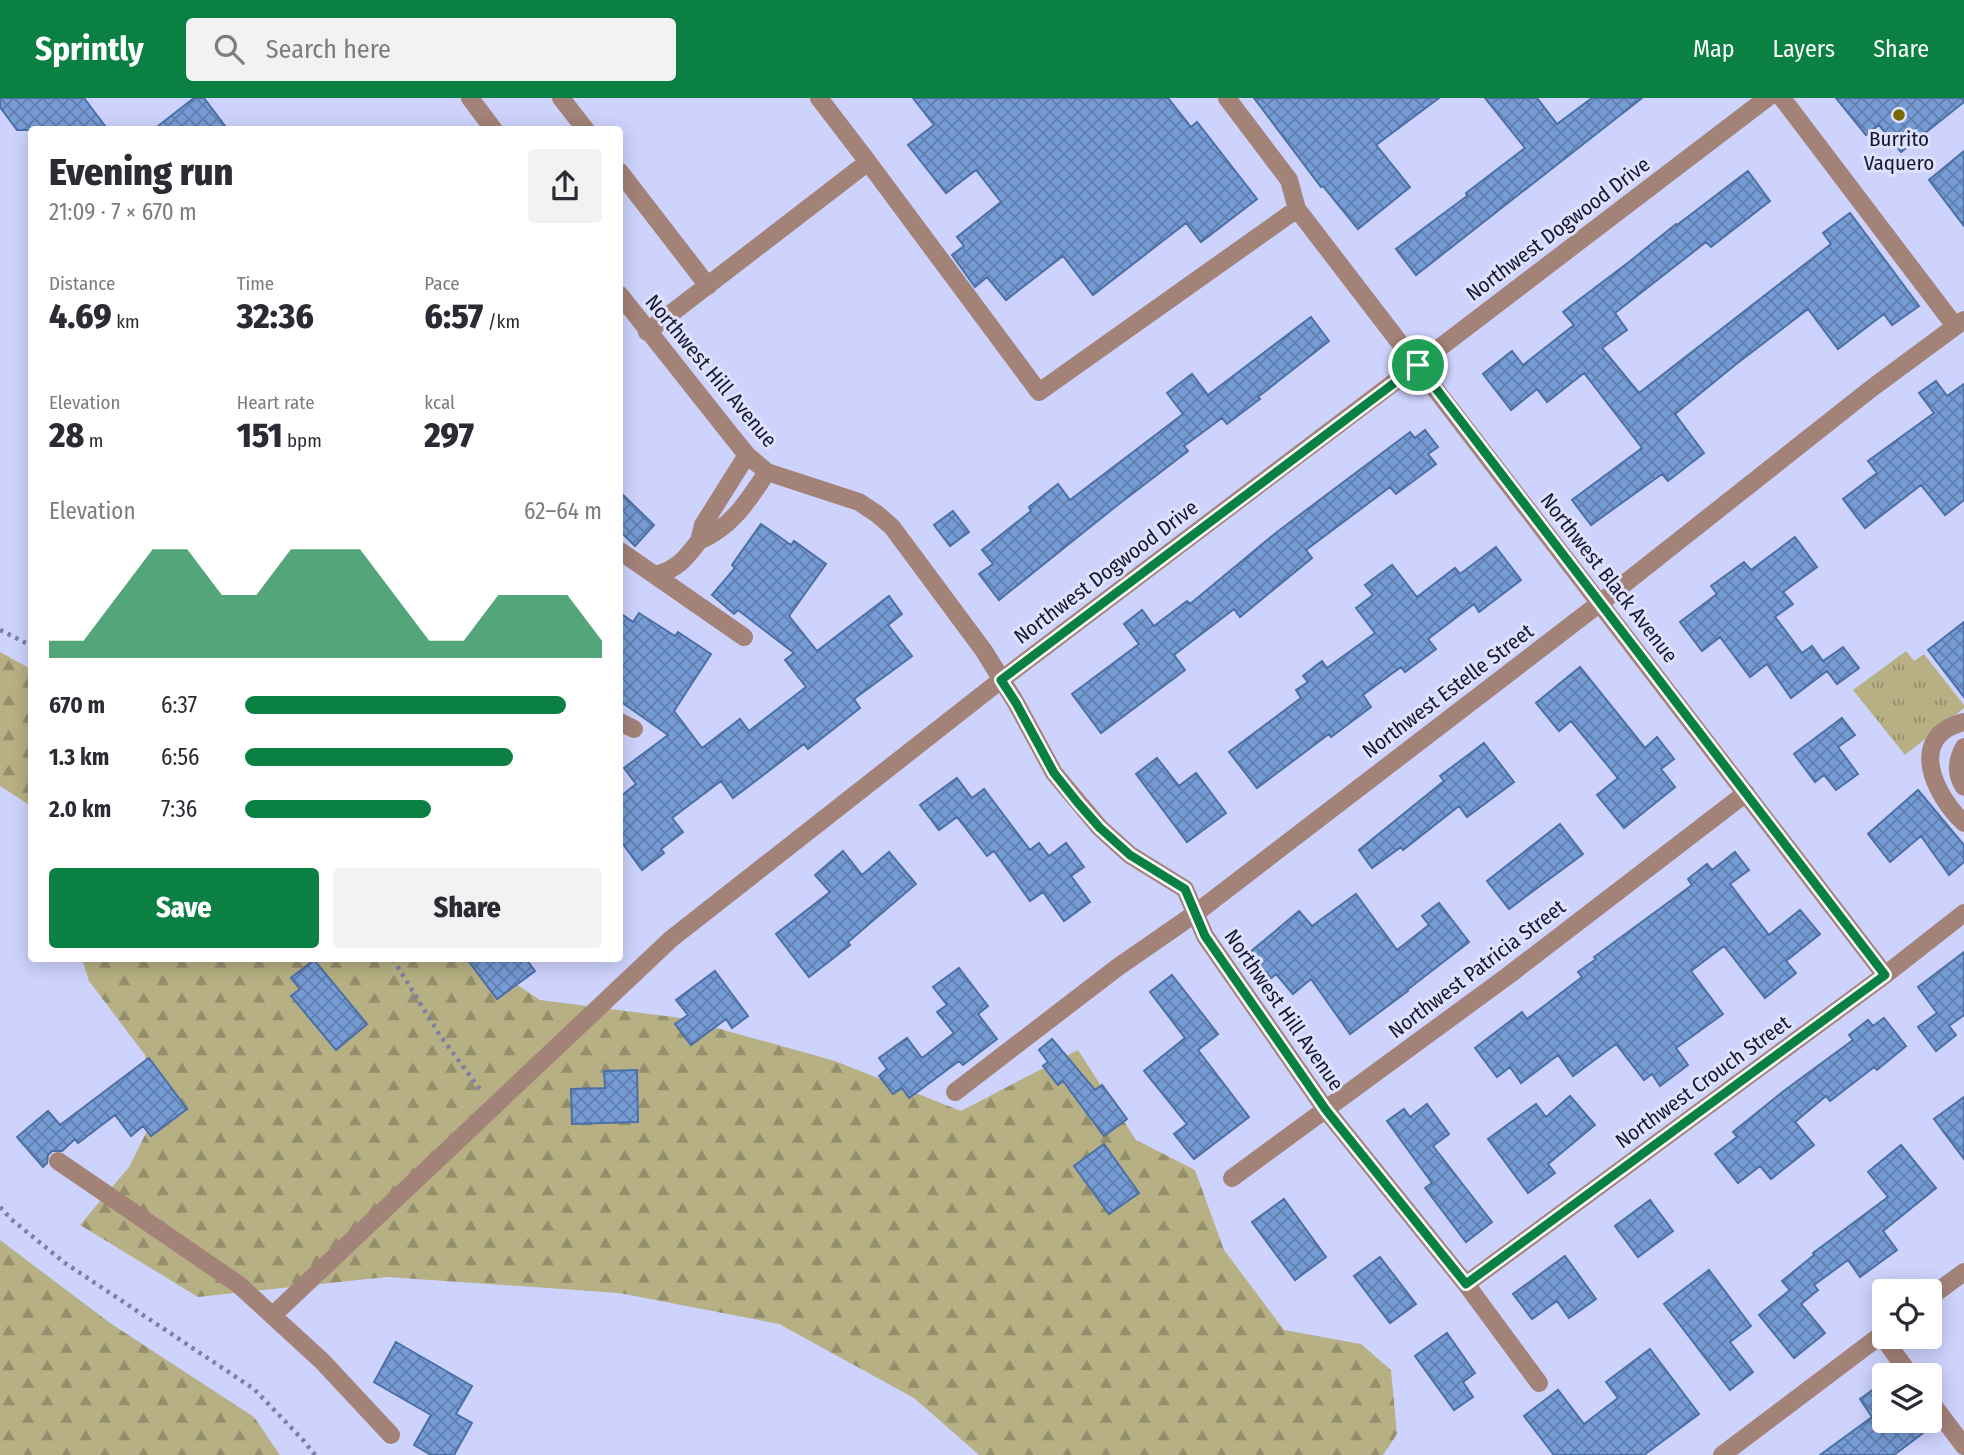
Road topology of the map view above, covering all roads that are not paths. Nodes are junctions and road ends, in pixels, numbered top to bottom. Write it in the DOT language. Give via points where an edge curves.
graph roads {
  1 [pos="470,98"];
  2 [pos="561,98"];
  3 [pos="819,98"];
  4 [pos="1227,98"];
  5 [pos="1782,98"];
  6 [pos="1758,101"];
  7 [pos="491,126"];
  8 [pos="583,126"];
  9 [pos="868,162"];
  10 [pos="623,177"];
  11 [pos="1297,209"];
  12 [pos="708,286"];
  13 [pos="623,299"];
  14 [pos="1960,323"];
  15 [pos="647,332"];
  16 [pos="1418,365"];
  17 [pos="747,455"];
  18 [pos="767,472"];
  19 [pos="699,541"];
  20 [pos="623,553"];
  21 [pos="655,575"];
  22 [pos="1600,603"];
  23 [pos="744,637"];
  24 [pos="1001,680"];
  25 [pos="1964,722"];
  26 [pos="1964,747"];
  27 [pos="1964,787"];
  28 [pos="1746,793"];
  29 [pos="1964,823"];
  30 [pos="1196,912"];
  31 [pos="1964,913"];
  32 [pos="1885,975"];
  33 [pos="955,1092"];
  34 [pos="1326,1110"];
  35 [pos="58,1161"];
  36 [pos="1232,1178"];
  37 [pos="1964,1272"];
  38 [pos="1466,1284"];
  39 [pos="1942,1288"];
  40 [pos="273,1315"];
  41 [pos="1872,1341"];
  42 [pos="1539,1383"];
  43 [pos="1942,1417"];
  44 [pos="391,1435"];
  45 [pos="1964,1446"];
  46 [pos="1722,1455"];
  1 -- 7 [label="street"];
  2 -- 8 [label="street"];
  3 -- 9 [label="street"];
  4 -- 11 [label="street, Northwest Black Avenue" via="1289,180"];
  5 -- 14 [label="street"];
  6 -- 16 [label="street, Northwest Dogwood Drive"];
  9 -- 11 [label="street" via="1039,392"];
  9 -- 12 [label="street"];
  10 -- 12 [label="street"];
  11 -- 16 [label="street, Northwest Black Avenue"];
  12 -- 15 [label="street"];
  13 -- 15 [label="street, Northwest Hill Avenue"];
  14 -- 22 [label="street, Northwest Estelle Street"];
  15 -- 17 [label="street, Northwest Hill Avenue"];
  16 -- 22 [label="street, Northwest Black Avenue"];
  16 -- 24 [label="street, Northwest Dogwood Drive"];
  17 -- 18 [label="street, Northwest Hill Avenue"];
  17 -- 19 [label="street" via="703,525"];
  18 -- 19 [label="street" via="732,521"];
  18 -- 24 [label="street, Northwest Hill Avenue" via="859,502 877,513 907,547"];
  19 -- 21 [label="street" via="682,564"];
  20 -- 21 [label="street"];
  21 -- 23 [label="street"];
  22 -- 28 [label="street, Northwest Black Avenue"];
  22 -- 30 [label="street, Northwest Estelle Street"];
  24 -- 30 [label="street, Northwest Hill Avenue" via="1054,773 1078,803 1130,855 1185,889"];
  24 -- 40 [label="street, Northwest Dogwood Drive" via="671,939"];
  25 -- 29 [label="street" via="1935,739 1930,760 1935,785"];
  26 -- 27 [label="street" via="1957,767"];
  28 -- 32 [label="street, Northwest Black Avenue"];
  28 -- 34 [label="street, Northwest Patricia Street"];
  30 -- 33 [label="street, Northwest Estelle Street"];
  30 -- 34 [label="street, Northwest Hill Avenue" via="1205,936"];
  31 -- 32 [label="street, Northwest Crouch Street"];
  32 -- 38 [label="street, Northwest Crouch Street"];
  34 -- 36 [label="street, Northwest Patricia Street"];
  34 -- 38 [label="street, Northwest Hill Avenue"];
  35 -- 40 [label="street" via="238,1283"];
  37 -- 39 [label="street"];
  38 -- 42 [label="street, Northwest Hill Avenue"];
  40 -- 44 [label="street"];
  41 -- 46 [label="street"];
  43 -- 45 [label="street"];
}
